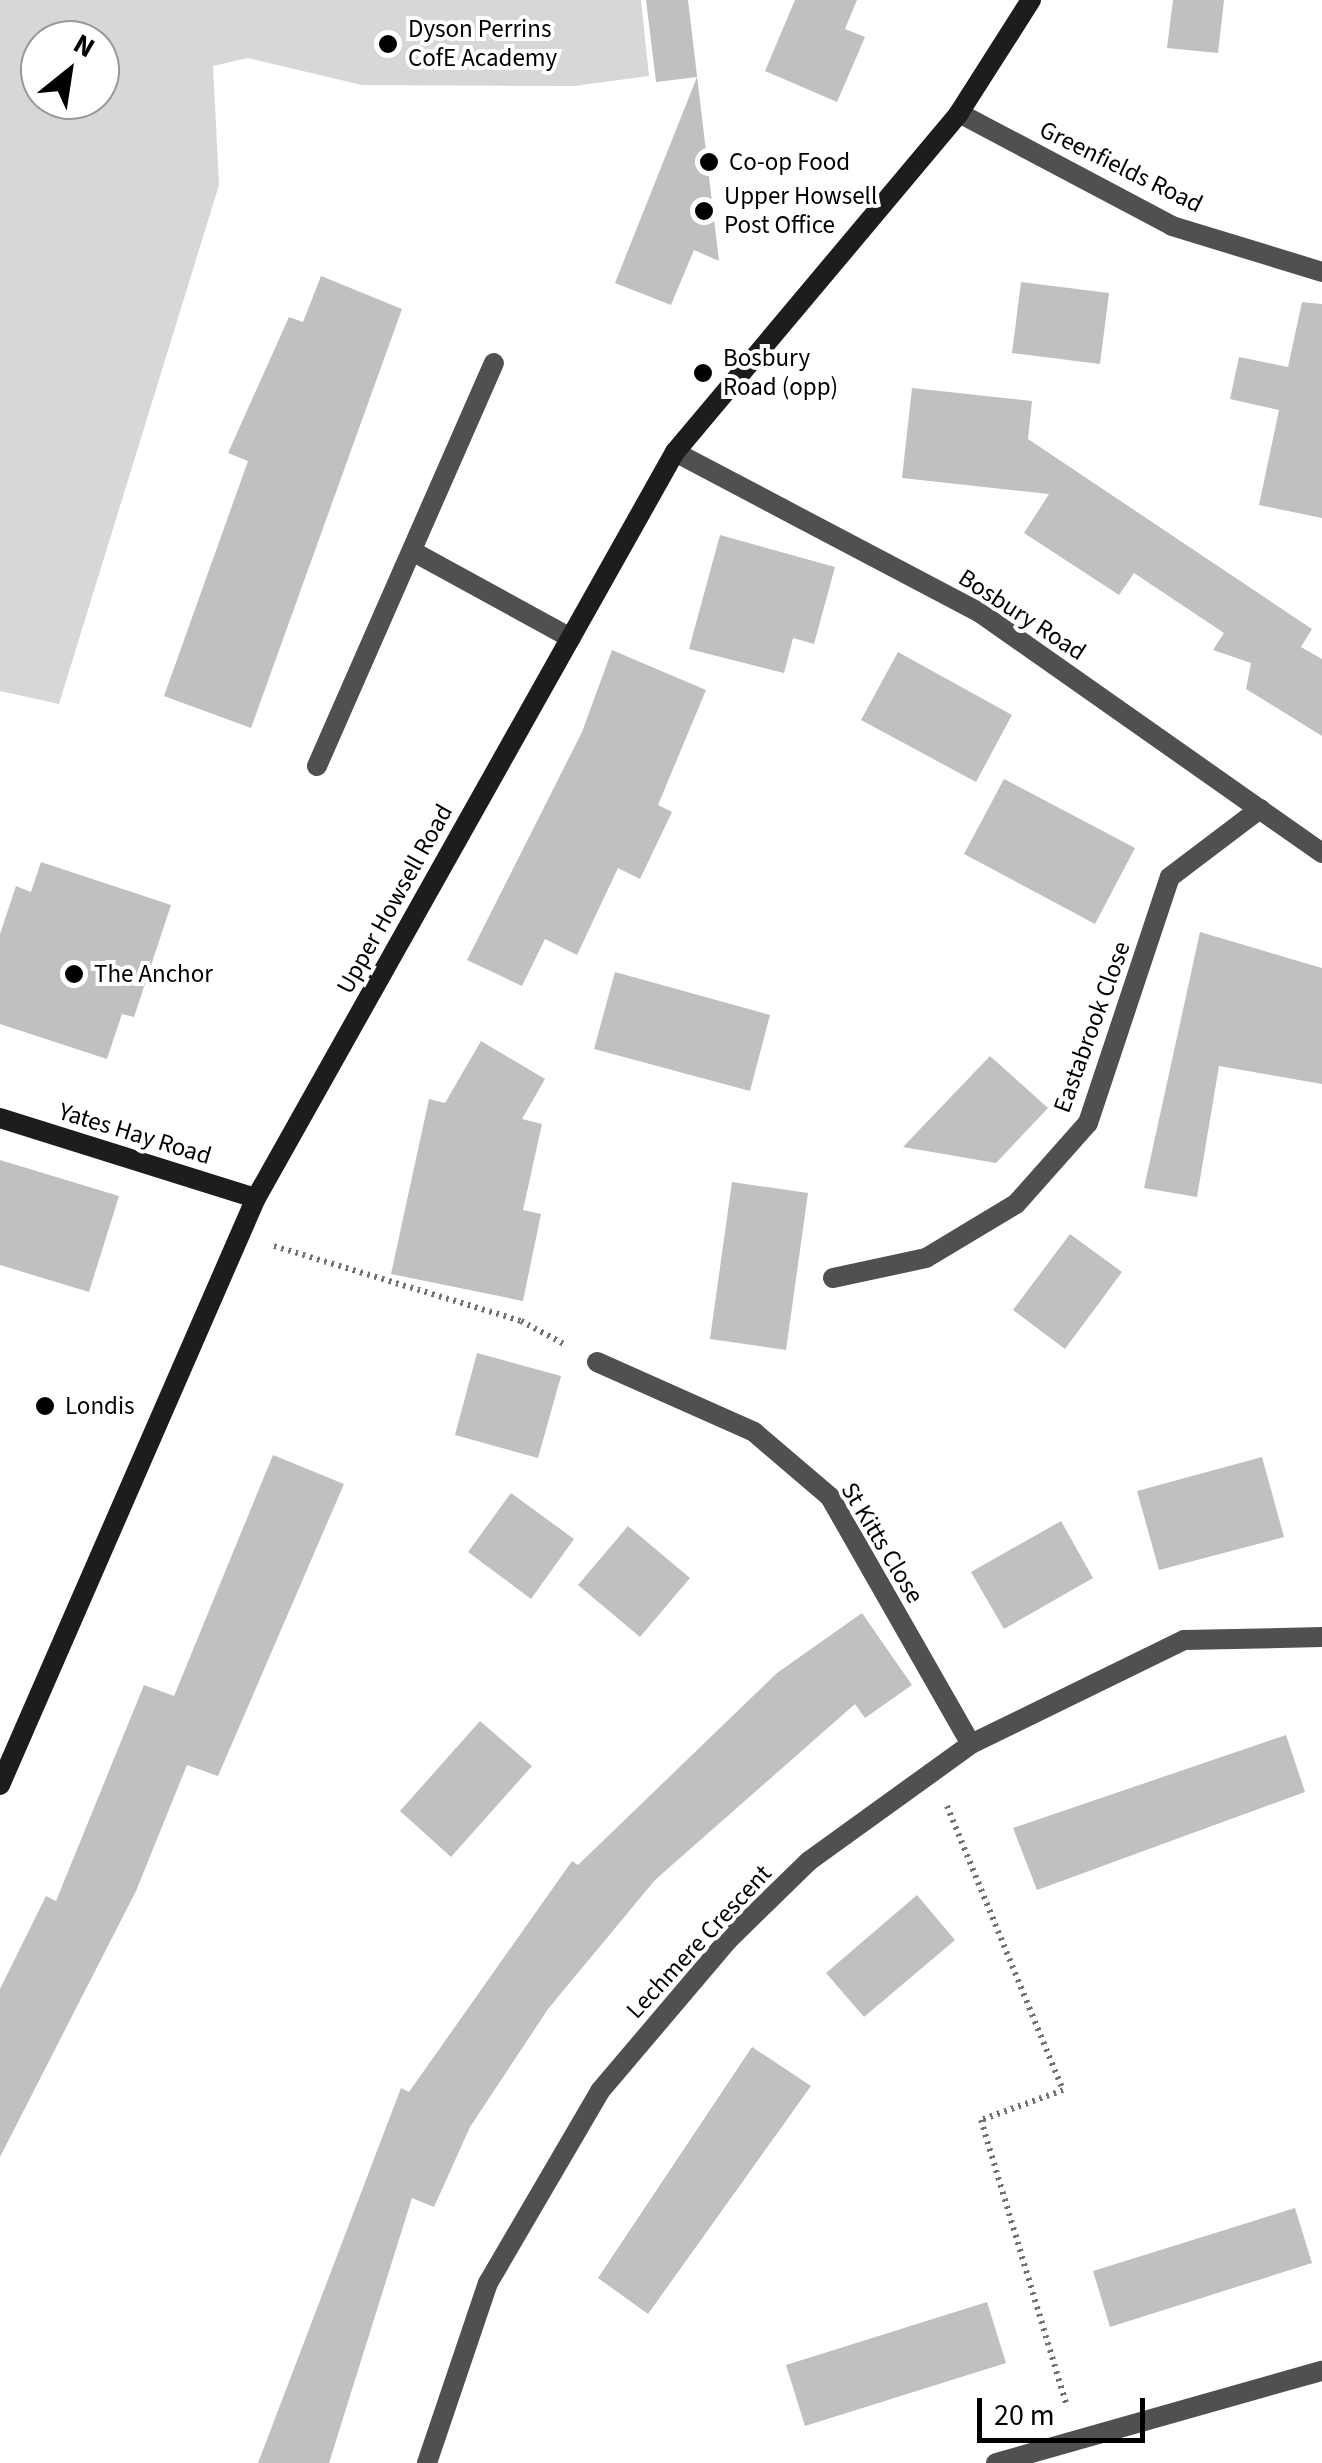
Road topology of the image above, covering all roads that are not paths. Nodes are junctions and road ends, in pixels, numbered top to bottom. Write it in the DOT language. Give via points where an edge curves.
graph roads {
  1 [pos="1031,0"];
  2 [pos="959,113"];
  3 [pos="1322,272"];
  4 [pos="494,363"];
  5 [pos="676,452"];
  6 [pos="412,552"];
  7 [pos="571,638"];
  8 [pos="317,766"];
  9 [pos="1260,809"];
  10 [pos="1322,853"];
  11 [pos="0,1118"];
  12 [pos="256,1198"];
  13 [pos="833,1278"];
  14 [pos="596,1362"];
  15 [pos="1322,1637"];
  16 [pos="971,1744"];
  17 [pos="0,1785"];
  18 [pos="1322,2370"];
  19 [pos="427,2463"];
  20 [pos="996,2463"];
  1 -- 2 [label="street, Upper Howsell Road"];
  2 -- 3 [label="street, Greenfields Road" via="1172,226"];
  2 -- 5 [label="street, Upper Howsell Road"];
  4 -- 6 [label="street"];
  5 -- 7 [label="street, Upper Howsell Road"];
  5 -- 9 [label="street, Bosbury Road" via="980,612"];
  6 -- 7 [label="street"];
  6 -- 8 [label="street"];
  7 -- 12 [label="street, Upper Howsell Road"];
  9 -- 10 [label="street, Bosbury Road"];
  9 -- 13 [label="street, Eastabrook Close" via="1170,877 1088,1123 1016,1204 926,1258"];
  11 -- 12 [label="street, Yates Hay Road"];
  12 -- 17 [label="street, Upper Howsell Road"];
  14 -- 16 [label="street, St Kitts Close" via="754,1432 830,1498"];
  15 -- 16 [label="street, Lechmere Crescent" via="1184,1640"];
  16 -- 19 [label="street, Lechmere Crescent" via="809,1862 728,1940 600,2091 488,2283"];
  18 -- 20 [label="street"];
}
